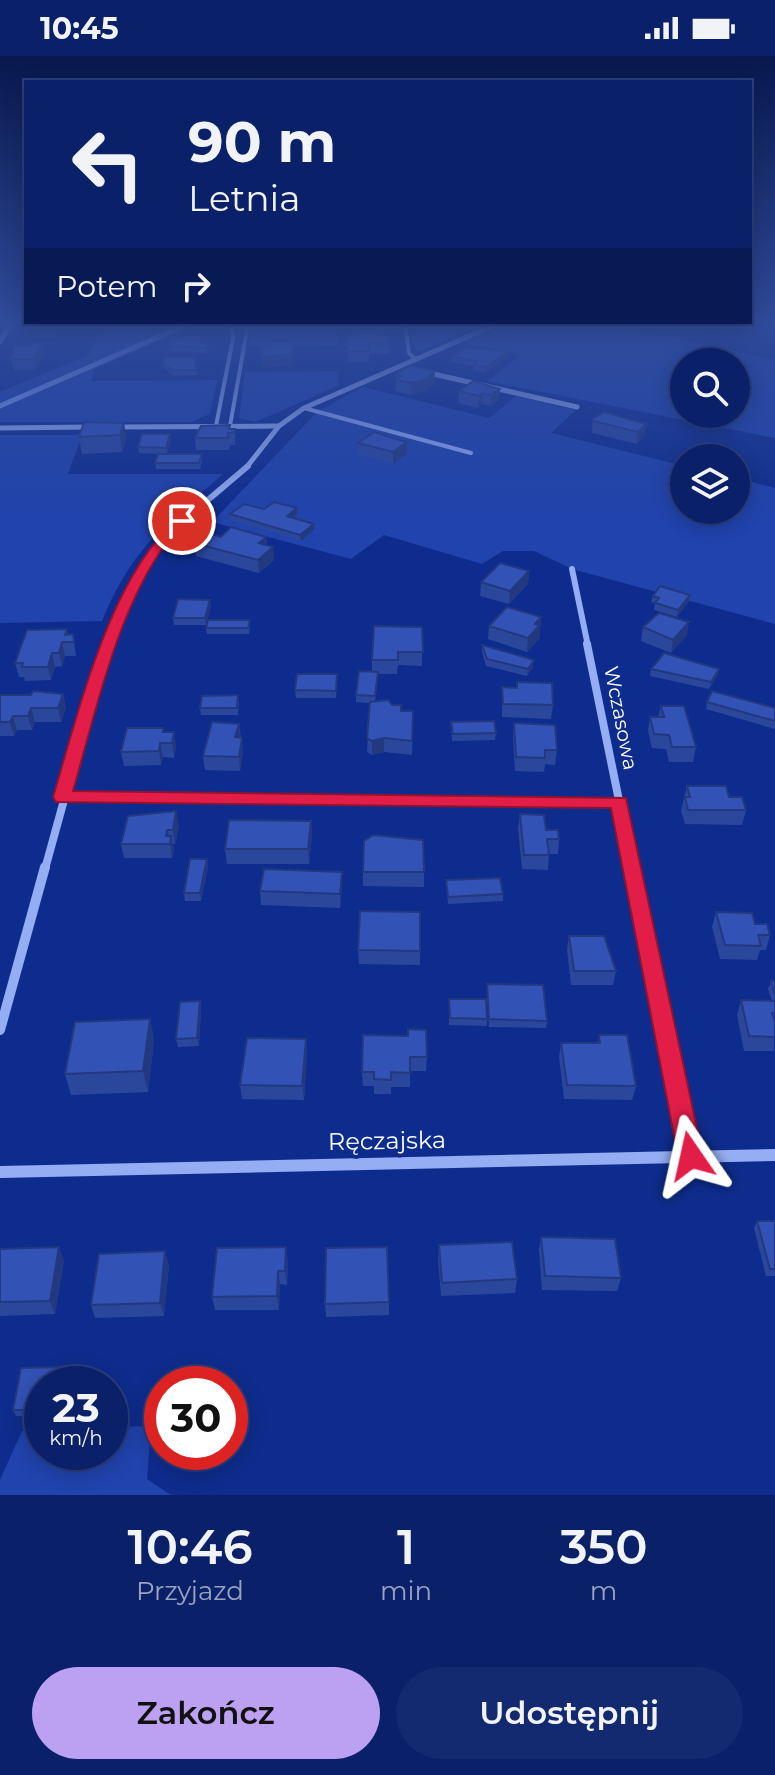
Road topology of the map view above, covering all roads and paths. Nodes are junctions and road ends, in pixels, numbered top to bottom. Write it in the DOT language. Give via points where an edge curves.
graph roads {
  1 [pos="223,391"];
  2 [pos="236,391"];
  3 [pos="340,391"];
  4 [pos="509,391"];
  5 [pos="577,407"];
  6 [pos="304,408"];
  7 [pos="216,426"];
  8 [pos="230,426"];
  9 [pos="279,426"];
  10 [pos="93,427"];
  11 [pos="108,427"];
  12 [pos="0,428"];
  13 [pos="471,453"];
  14 [pos="572,569"];
  15 [pos="62,797"];
  16 [pos="619,802"];
  17 [pos="0,1030"];
  18 [pos="775,1155"];
  19 [pos="691,1156"];
  20 [pos="0,1172"];
  1 -- 7 [label="lane"];
  2 -- 8 [label="lane"];
  3 -- 6 [label="street"];
  4 -- 5 [label="street"];
  6 -- 9 [label="street"];
  6 -- 13 [label="lane"];
  7 -- 8 [label="street"];
  7 -- 11 [label="street"];
  8 -- 9 [label="street"];
  9 -- 15 [label="street" via="251,463 163,538 133,587"];
  10 -- 12 [label="street"];
  14 -- 16 [label="street, Wczasowa"];
  15 -- 16 [label="street"];
  15 -- 17 [label="street"];
  16 -- 19 [label="street, Wczasowa"];
  18 -- 19 [label="street, Ręczajska"];
  19 -- 20 [label="street, Ręczajska"];
}
